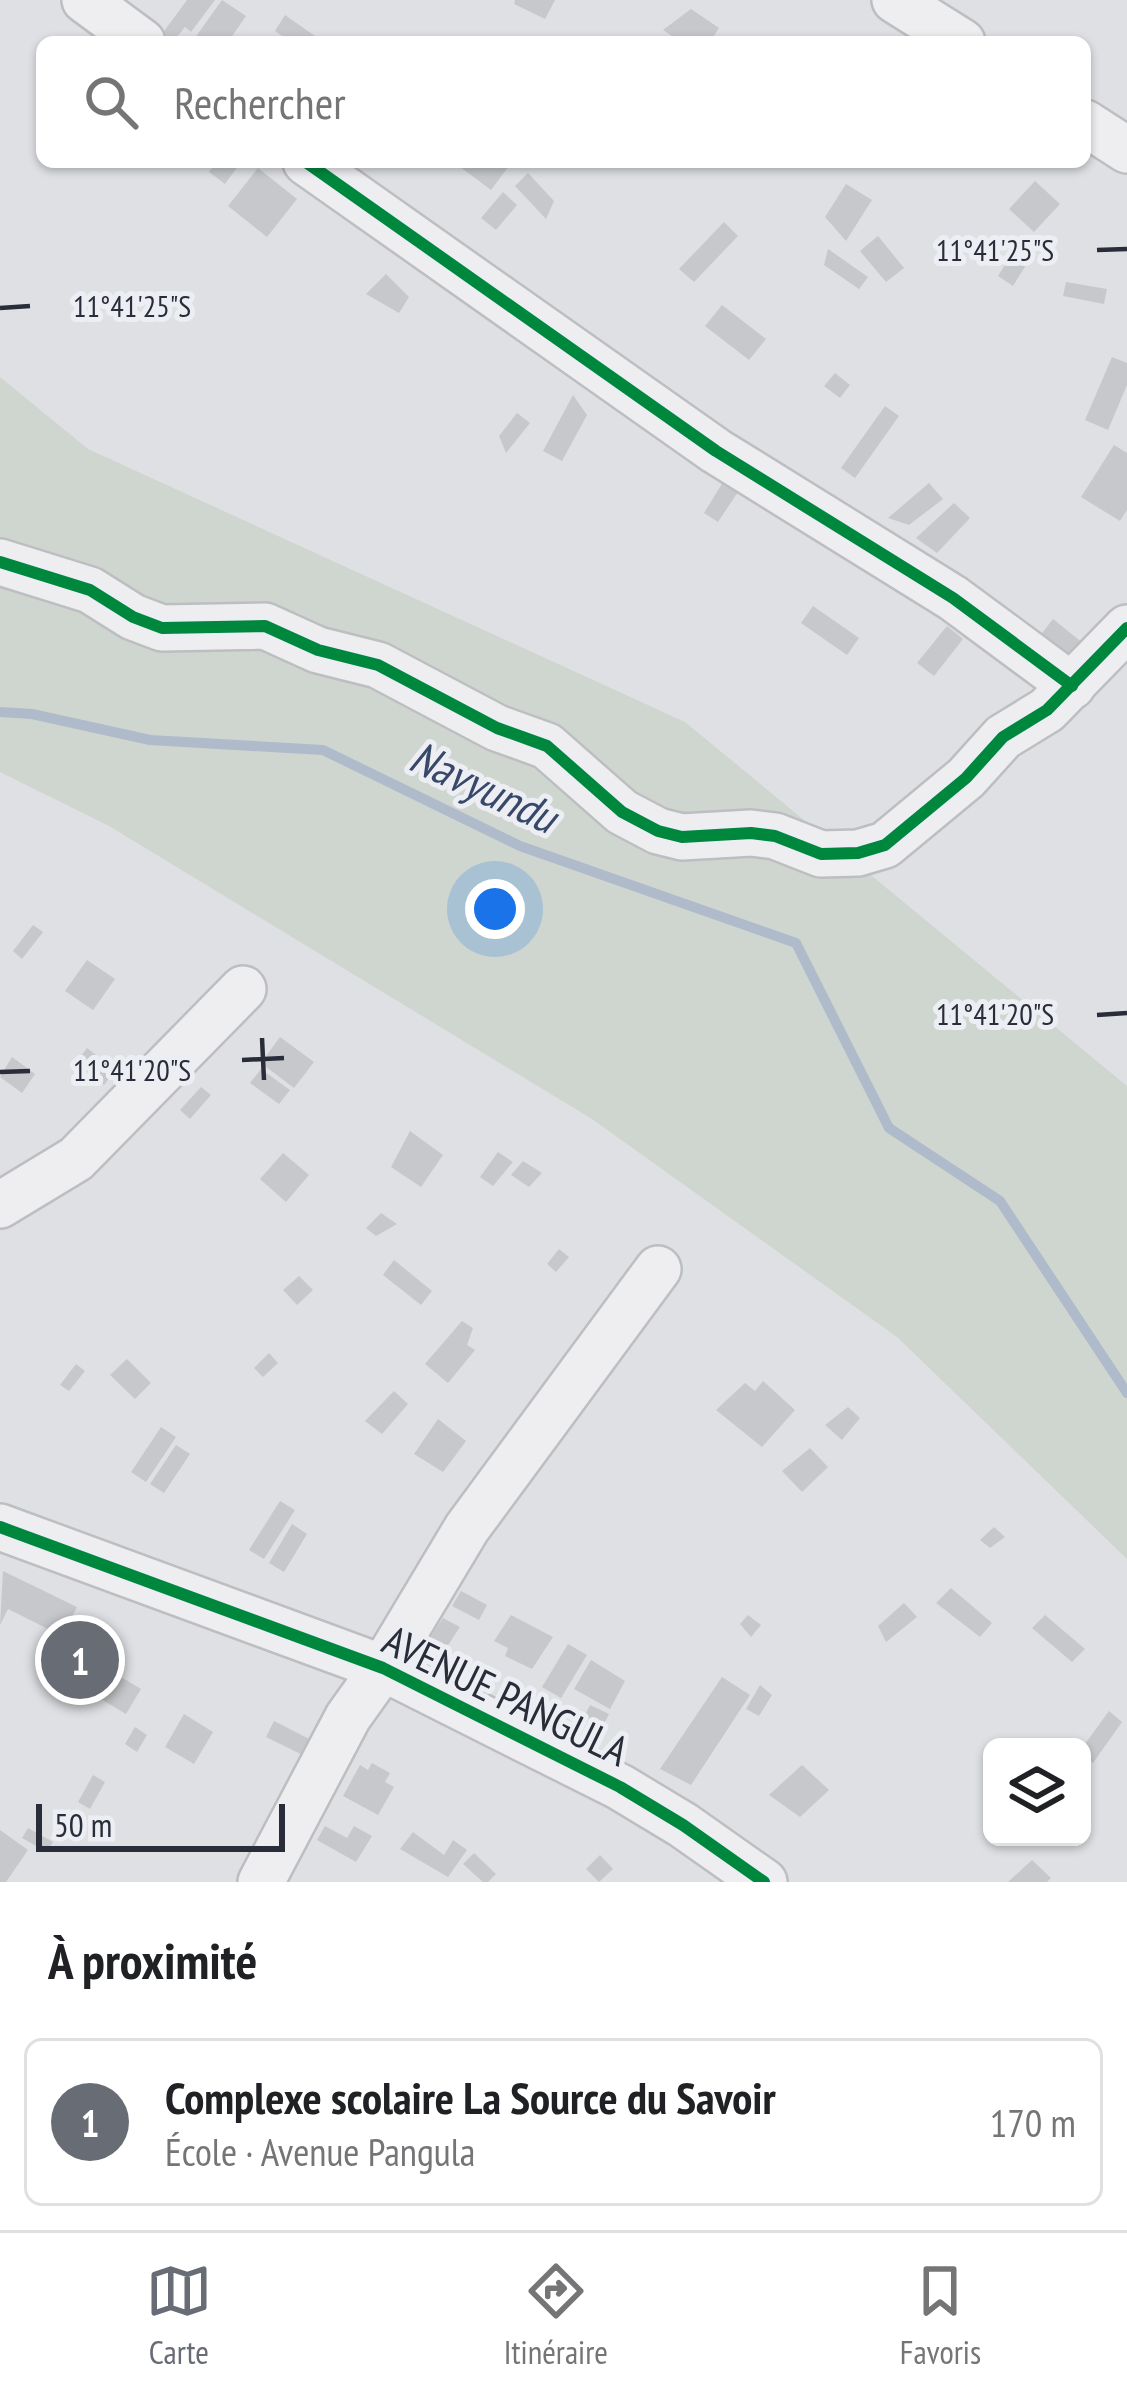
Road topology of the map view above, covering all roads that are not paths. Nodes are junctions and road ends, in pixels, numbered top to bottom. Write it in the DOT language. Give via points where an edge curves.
graph roads {
  1 [pos="895,0"];
  2 [pos="100,4"];
  3 [pos="135,36"];
  4 [pos="952,36"];
  5 [pos="1091,126"];
  6 [pos="1127,150"];
  7 [pos="315,168"];
  8 [pos="0,562"];
  9 [pos="1127,628"];
  10 [pos="1072,686"];
  11 [pos="242,989"];
  12 [pos="0,1205"];
  13 [pos="658,1269"];
  14 [pos="0,1527"];
  15 [pos="383,1668"];
  16 [pos="261,1882"];
  17 [pos="764,1882"];
  1 -- 4 [label="street"];
  2 -- 3 [label="street"];
  5 -- 6 [label="street"];
  7 -- 10 [label="street" via="716,451 953,598"];
  8 -- 10 [label="street" via="90,590 162,628 265,626 378,665 547,746 622,812 658,831 751,832 821,854 885,845"];
  9 -- 10 [label="street"];
  11 -- 12 [label="street" via="76,1159"];
  13 -- 15 [label="street" via="467,1528"];
  14 -- 15 [label="street, AVENUE PANGULA"];
  15 -- 16 [label="street" via="348,1717"];
  15 -- 17 [label="street, AVENUE PANGULA" via="620,1787"];
}
